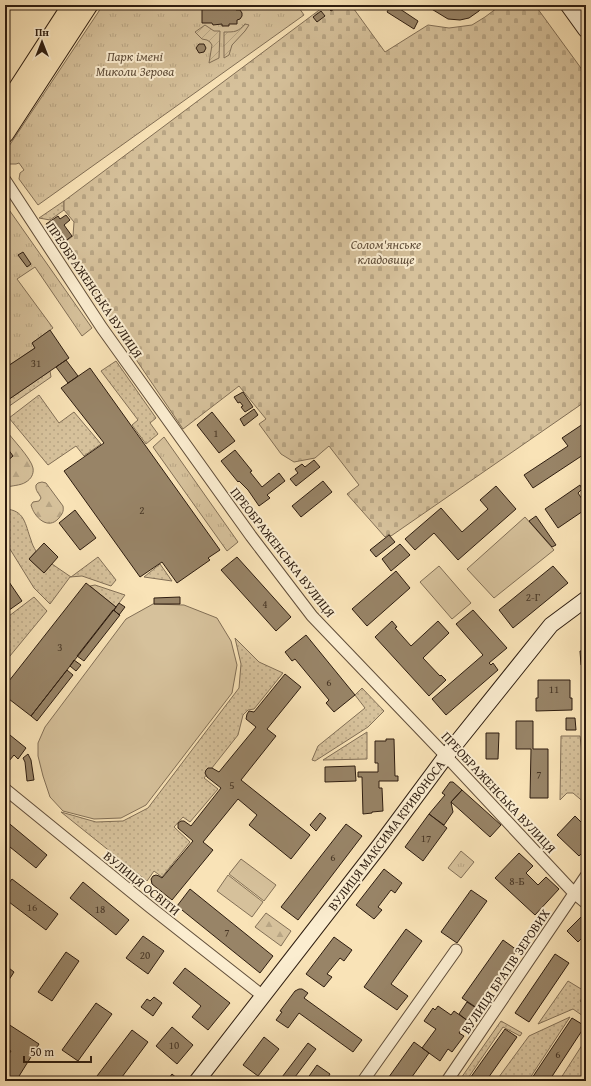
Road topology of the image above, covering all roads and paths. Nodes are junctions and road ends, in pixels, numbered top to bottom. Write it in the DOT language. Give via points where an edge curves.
graph roads {
  1 [pos="71,5"];
  2 [pos="89,5"];
  3 [pos="568,5"];
  4 [pos="586,30"];
  5 [pos="5,107"];
  6 [pos="5,134"];
  7 [pos="5,180"];
  8 [pos="586,599"];
  9 [pos="446,756"];
  10 [pos="5,789"];
  11 [pos="586,876"];
  12 [pos="574,893"];
  13 [pos="586,903"];
  14 [pos="456,950"];
  15 [pos="263,996"];
  16 [pos="197,1081"];
  17 [pos="363,1081"];
  18 [pos="447,1081"];
  1 -- 5 [label="main road"];
  2 -- 6 [label="main road"];
  3 -- 4 [label="street"];
  7 -- 9 [label="street, ПРЕОБРАЖЕНСЬКА ВУЛИЦЯ" via="102,328 251,536 312,616"];
  8 -- 9 [label="street, ВУЛИЦЯ МАКСИМА КРИВОНОСА" via="550,625"];
  9 -- 12 [label="street, ПРЕОБРАЖЕНСЬКА ВУЛИЦЯ"];
  9 -- 15 [label="street, ВУЛИЦЯ МАКСИМА КРИВОНОСА"];
  10 -- 15 [label="street, ВУЛИЦЯ ОСВІТИ"];
  11 -- 12 [label="street, ВУЛИЦЯ БРАТІВ ЗЕРОВИХ"];
  12 -- 13 [label="street, ПРЕОБРАЖЕНСЬКА ВУЛИЦЯ"];
  12 -- 18 [label="street, ВУЛИЦЯ БРАТІВ ЗЕРОВИХ"];
  14 -- 17 [label="street"];
  15 -- 16 [label="street, ВУЛИЦЯ МАКСИМА КРИВОНОСА"];
}
